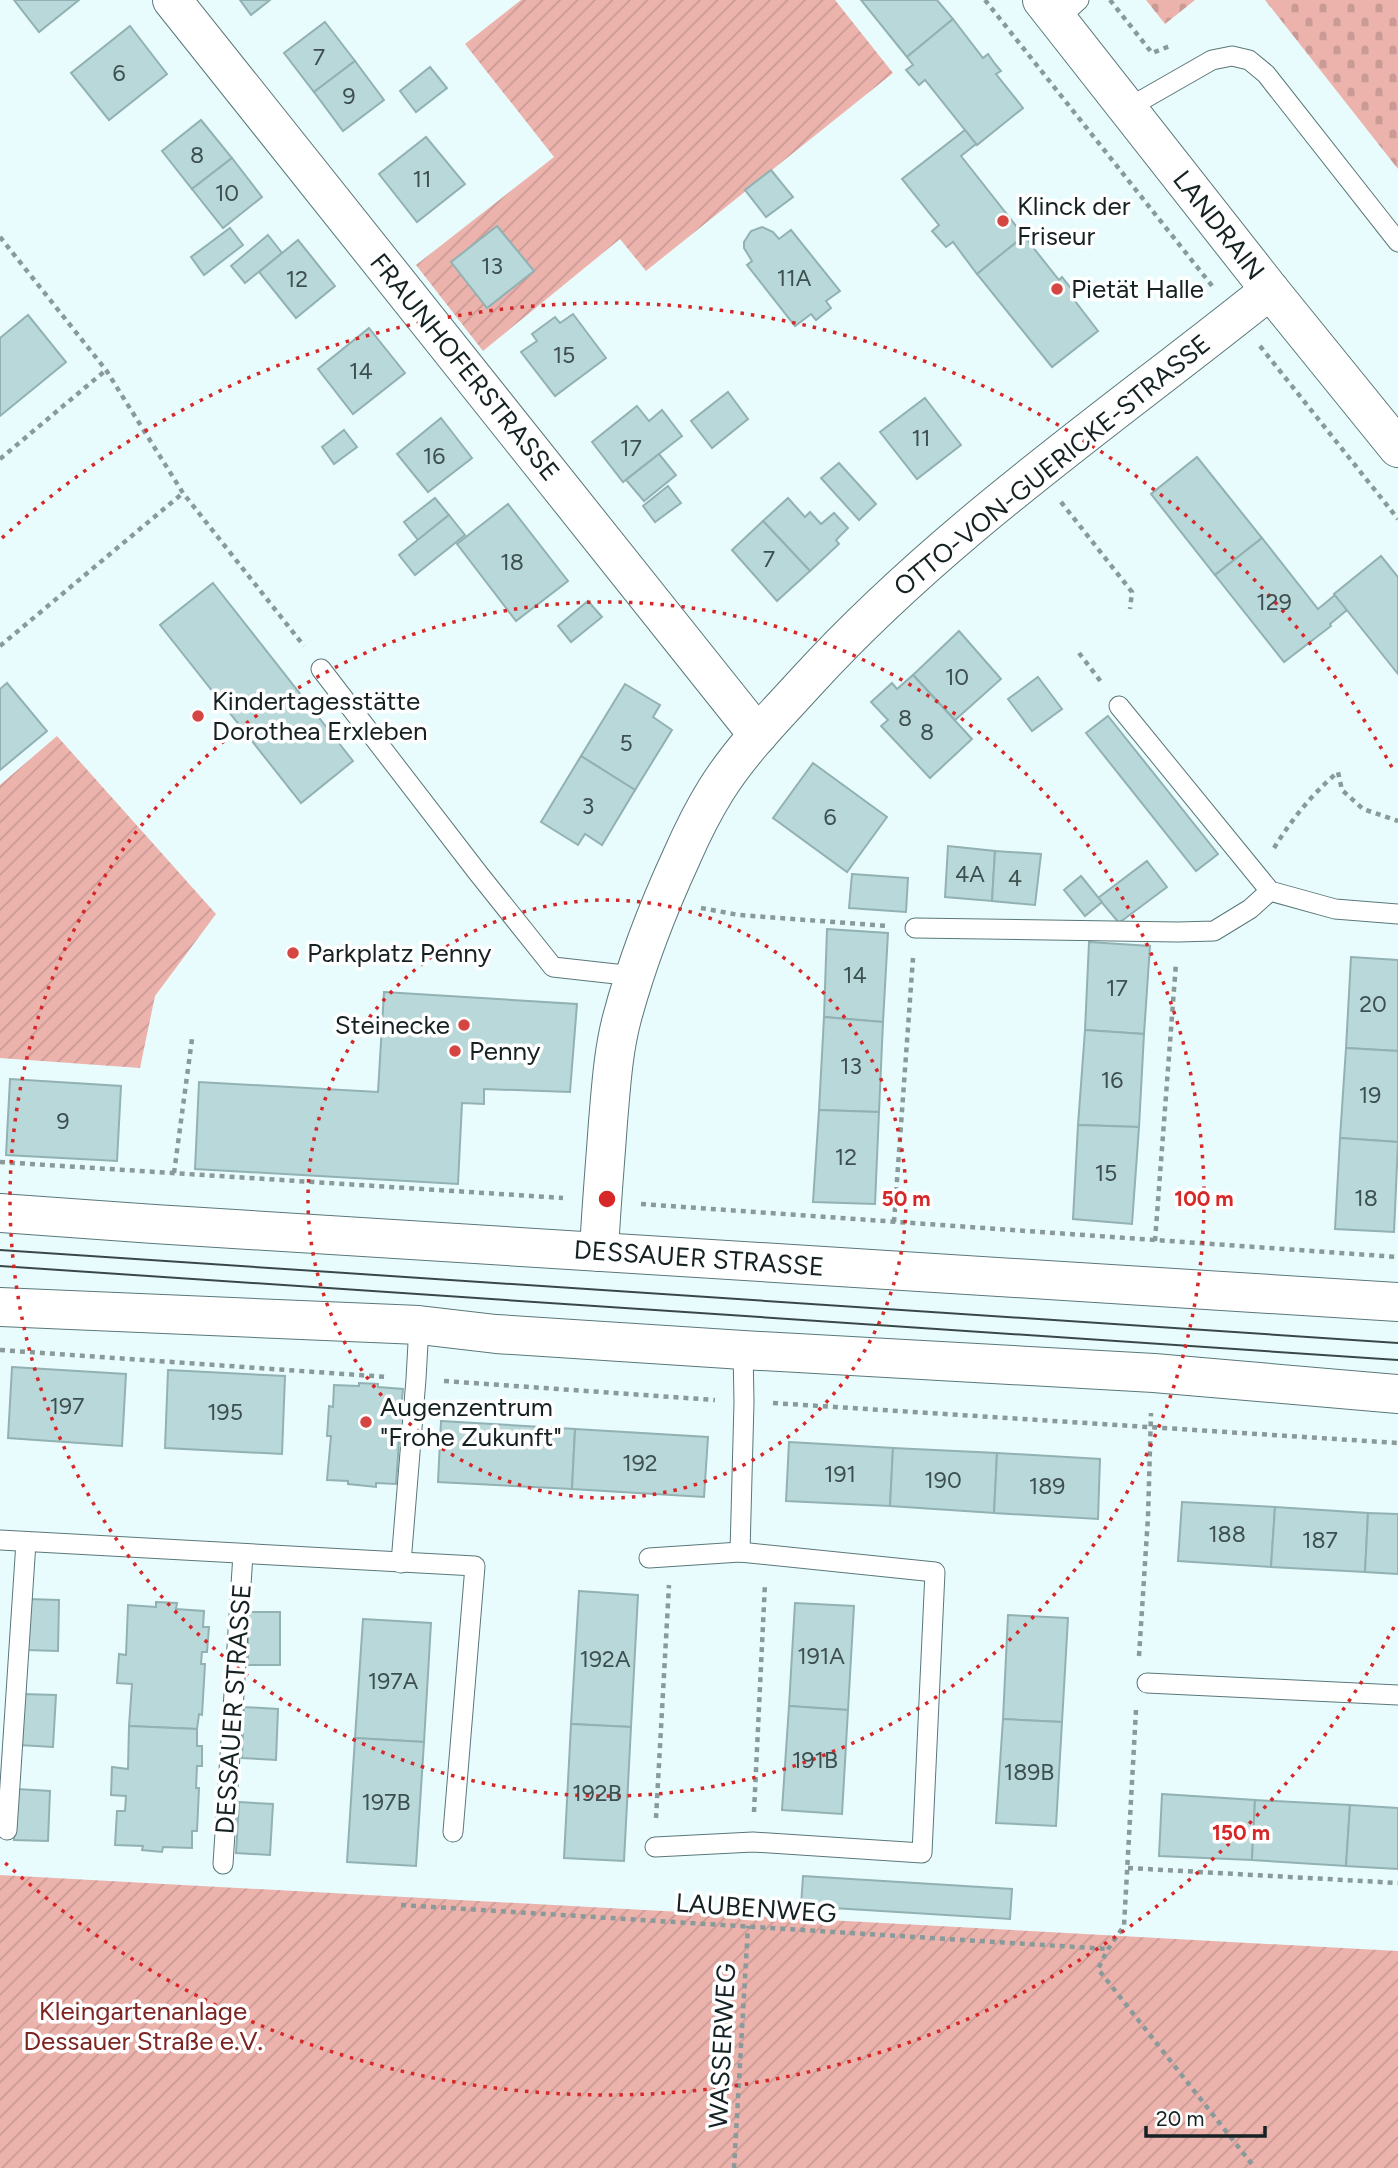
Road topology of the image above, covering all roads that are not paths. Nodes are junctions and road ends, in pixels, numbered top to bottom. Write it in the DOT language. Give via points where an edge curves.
graph roads {
  1 [pos="172,0"];
  2 [pos="1060,6"];
  3 [pos="1128,108"];
  4 [pos="1398,242"];
  5 [pos="1270,290"];
  6 [pos="1398,448"];
  7 [pos="321,669"];
  8 [pos="1113,698"];
  9 [pos="758,735"];
  10 [pos="1270,891"];
  11 [pos="1398,914"];
  12 [pos="915,928"];
  13 [pos="634,976"];
  14 [pos="0,1213"];
  15 [pos="599,1252"];
  16 [pos="1398,1302"];
  17 [pos="0,1307"];
  18 [pos="419,1325"];
  19 [pos="743,1350"];
  20 [pos="1398,1394"];
  21 [pos="0,1540"];
  22 [pos="26,1542"];
  23 [pos="740,1552"];
  24 [pos="243,1554"];
  25 [pos="649,1558"];
  26 [pos="401,1563"];
  27 [pos="1142,1679"];
  28 [pos="1398,1695"];
  29 [pos="7,1830"];
  30 [pos="453,1832"];
  31 [pos="655,1847"];
  32 [pos="223,1864"];
  1 -- 9 [label="main road, FRAUNHOFERSTRASSE"];
  2 -- 3 [label="main road, LANDRAIN"];
  3 -- 4 [label="lane" via="1212,60 1232,56 1249,60 1266,74"];
  3 -- 5 [label="main road, LANDRAIN"];
  5 -- 6 [label="main road, LANDRAIN"];
  5 -- 9 [label="main road, OTTO-VON-GUERICKE-STRASSE" via="948,544 841,643"];
  7 -- 13 [label="lane" via="553,967"];
  8 -- 10 [label="lane"];
  9 -- 13 [label="main road, OTTO-VON-GUERICKE-STRASSE" via="717,788 697,824 661,901"];
  10 -- 11 [label="lane" via="1335,909"];
  10 -- 12 [label="lane" via="1214,931"];
  13 -- 15 [label="main road, OTTO-VON-GUERICKE-STRASSE" via="611,1083"];
  14 -- 15 [label="main road, DESSAUER STRASSE"];
  15 -- 16 [label="main road, DESSAUER STRASSE"];
  17 -- 18 [label="main road"];
  18 -- 19 [label="main road"];
  18 -- 26 [label="lane"];
  19 -- 20 [label="main road" via="1154,1373"];
  19 -- 23 [label="lane"];
  21 -- 22 [label="lane, DESSAUER STRASSE"];
  22 -- 24 [label="lane, DESSAUER STRASSE"];
  22 -- 29 [label="lane"];
  23 -- 25 [label="lane"];
  23 -- 31 [label="lane" via="935,1572 922,1853 753,1842"];
  24 -- 26 [label="lane, DESSAUER STRASSE"];
  24 -- 32 [label="lane, DESSAUER STRASSE"];
  26 -- 30 [label="lane, DESSAUER STRASSE" via="475,1566"];
  27 -- 28 [label="lane"];
}
